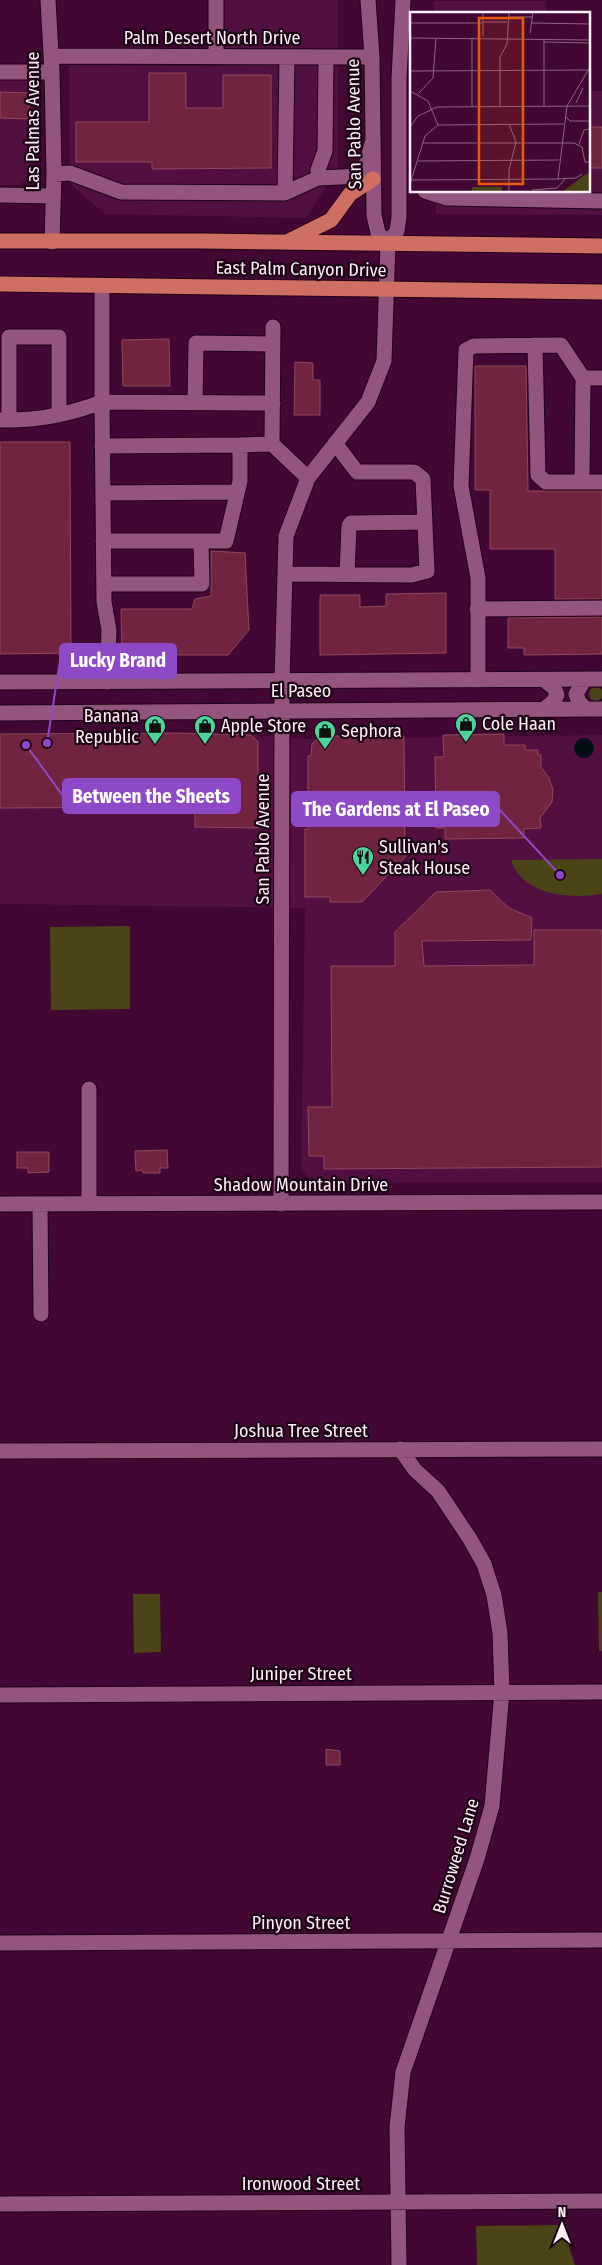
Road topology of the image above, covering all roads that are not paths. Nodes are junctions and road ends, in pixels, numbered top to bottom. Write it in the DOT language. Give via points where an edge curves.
graph roads {
  1 [pos="48,0"];
  2 [pos="216,0"];
  3 [pos="368,0"];
  4 [pos="403,0"];
  5 [pos="216,57"];
  6 [pos="287,57"];
  7 [pos="326,57"];
  8 [pos="372,57"];
  9 [pos="52,64"];
  10 [pos="0,72"];
  11 [pos="373,140"];
  12 [pos="54,174"];
  13 [pos="318,178"];
  14 [pos="373,179"];
  15 [pos="405,185"];
  16 [pos="428,192"];
  17 [pos="284,193"];
  18 [pos="0,195"];
  19 [pos="52,196"];
  20 [pos="602,200"];
  21 [pos="0,241"];
  22 [pos="52,242"];
  23 [pos="287,242"];
  24 [pos="388,243"];
  25 [pos="602,246"];
  26 [pos="0,284"];
  27 [pos="102,286"];
  28 [pos="388,289"];
  29 [pos="602,292"];
  30 [pos="272,327"];
  31 [pos="272,344"];
  32 [pos="535,345"];
  33 [pos="583,378"];
  34 [pos="602,378"];
  35 [pos="102,402"];
  36 [pos="196,403"];
  37 [pos="272,403"];
  38 [pos="59,416"];
  39 [pos="4,420"];
  40 [pos="272,444"];
  41 [pos="336,444"];
  42 [pos="240,445"];
  43 [pos="102,446"];
  44 [pos="308,478"];
  45 [pos="582,482"];
  46 [pos="602,482"];
  47 [pos="236,492"];
  48 [pos="103,493"];
  49 [pos="425,522"];
  50 [pos="103,541"];
  51 [pos="201,541"];
  52 [pos="285,574"];
  53 [pos="347,574"];
  54 [pos="104,584"];
  55 [pos="602,608"];
  56 [pos="477,609"];
  57 [pos="478,680"];
  58 [pos="544,680"];
  59 [pos="584,680"];
  60 [pos="602,680"];
  61 [pos="0,682"];
  62 [pos="108,682"];
  63 [pos="282,682"];
  64 [pos="544,709"];
  65 [pos="586,709"];
  66 [pos="602,709"];
  67 [pos="282,710"];
  68 [pos="0,713"];
  69 [pos="89,1089"];
  70 [pos="602,1202"];
  71 [pos="0,1204"];
  72 [pos="40,1204"];
  73 [pos="89,1204"];
  74 [pos="281,1204"];
  75 [pos="41,1314"];
  76 [pos="400,1449"];
  77 [pos="602,1449"];
  78 [pos="0,1451"];
  79 [pos="502,1692"];
  80 [pos="602,1692"];
  81 [pos="0,1694"];
  82 [pos="602,1940"];
  83 [pos="447,1942"];
  84 [pos="0,1943"];
  85 [pos="602,2201"];
  86 [pos="397,2202"];
  87 [pos="0,2204"];
  88 [pos="399,2265"];
  1 -- 9 [label="street, Las Palmas Avenue"];
  2 -- 5 [label="street"];
  3 -- 8 [label="street, San Pablo Avenue"];
  4 -- 15 [label="street, San Pablo Avenue" via="399,79"];
  5 -- 6 [label="street, Palm Desert North Drive"];
  5 -- 9 [label="street, Palm Desert North Drive"];
  6 -- 7 [label="street, Palm Desert North Drive"];
  6 -- 17 [label="street"];
  7 -- 8 [label="street, Palm Desert North Drive"];
  7 -- 13 [label="street" via="325,151"];
  8 -- 11 [label="street, San Pablo Avenue"];
  9 -- 10 [label="street, Palm Desert North Drive"];
  9 -- 12 [label="street, Las Palmas Avenue"];
  11 -- 13 [label="street" via="363,176"];
  11 -- 14 [label="street, San Pablo Avenue"];
  12 -- 17 [label="street" via="70,173 121,192"];
  12 -- 19 [label="street, Las Palmas Avenue"];
  13 -- 17 [label="street"];
  14 -- 23 [label="main road" via="350,194 331,220"];
  14 -- 24 [label="street, San Pablo Avenue" via="374,217 378,233"];
  15 -- 24 [label="street, San Pablo Avenue" via="397,231"];
  16 -- 20 [label="street" via="447,198"];
  18 -- 19 [label="street"];
  19 -- 22 [label="street, Las Palmas Avenue"];
  21 -- 22 [label="main road, East Palm Canyon Drive"];
  22 -- 23 [label="main road, East Palm Canyon Drive"];
  23 -- 24 [label="main road, East Palm Canyon Drive"];
  24 -- 25 [label="main road, East Palm Canyon Drive"];
  24 -- 28 [label="street, San Pablo Avenue"];
  26 -- 27 [label="main road, East Palm Canyon Drive"];
  27 -- 28 [label="main road, East Palm Canyon Drive"];
  27 -- 35 [label="street"];
  28 -- 29 [label="main road, East Palm Canyon Drive"];
  28 -- 41 [label="street, San Pablo Avenue" via="384,360 368,402"];
  30 -- 31 [label="street"];
  31 -- 36 [label="street" via="196,343"];
  31 -- 37 [label="street"];
  32 -- 33 [label="street" via="561,345"];
  32 -- 45 [label="street" via="538,475 546,482"];
  32 -- 56 [label="street" via="474,346 466,350 461,486 478,578"];
  33 -- 34 [label="street"];
  33 -- 45 [label="street"];
  35 -- 36 [label="street"];
  35 -- 38 [label="street"];
  35 -- 43 [label="street"];
  36 -- 37 [label="street"];
  37 -- 40 [label="street"];
  38 -- 39 [label="street"];
  38 -- 39 [label="street" via="59,337 9,337"];
  40 -- 42 [label="street"];
  40 -- 44 [label="street"];
  41 -- 44 [label="street, San Pablo Avenue"];
  41 -- 49 [label="street" via="357,472 414,472 423,479"];
  42 -- 43 [label="street"];
  42 -- 47 [label="street" via="240,481"];
  43 -- 48 [label="street"];
  44 -- 52 [label="street, San Pablo Avenue" via="286,536"];
  45 -- 46 [label="street"];
  47 -- 48 [label="street"];
  47 -- 51 [label="street" via="226,541"];
  48 -- 50 [label="street"];
  49 -- 53 [label="street" via="351,523"];
  49 -- 53 [label="street" via="427,571 412,575"];
  50 -- 51 [label="street"];
  50 -- 54 [label="street"];
  51 -- 54 [label="street" via="202,584"];
  52 -- 53 [label="street"];
  52 -- 63 [label="street, San Pablo Avenue"];
  54 -- 62 [label="street" via="109,630"];
  55 -- 56 [label="street"];
  56 -- 57 [label="street"];
  57 -- 58 [label="street, El Paseo"];
  57 -- 63 [label="street, El Paseo"];
  58 -- 59 [label="street, El Paseo"];
  58 -- 64 [label="street" via="557,695"];
  59 -- 60 [label="street, El Paseo"];
  59 -- 65 [label="street" via="576,694"];
  61 -- 62 [label="street, El Paseo"];
  62 -- 63 [label="street, El Paseo"];
  63 -- 67 [label="street, San Pablo Avenue"];
  64 -- 65 [label="street, El Paseo"];
  64 -- 67 [label="street, El Paseo"];
  65 -- 66 [label="street, El Paseo"];
  67 -- 68 [label="street, El Paseo"];
  67 -- 74 [label="street, San Pablo Avenue"];
  69 -- 73 [label="street"];
  70 -- 74 [label="street, Shadow Mountain Drive"];
  71 -- 72 [label="street, Shadow Mountain Drive"];
  72 -- 73 [label="street, Shadow Mountain Drive"];
  72 -- 75 [label="street"];
  73 -- 74 [label="street, Shadow Mountain Drive"];
  76 -- 77 [label="street, Joshua Tree Street"];
  76 -- 78 [label="street, Joshua Tree Street"];
  76 -- 79 [label="street, Burroweed Lane" via="415,1470 438,1491 484,1564 494,1595 500,1633"];
  79 -- 80 [label="street, Juniper Street"];
  79 -- 81 [label="street, Juniper Street"];
  79 -- 83 [label="street, Burroweed Lane" via="492,1806"];
  82 -- 83 [label="street, Pinyon Street"];
  83 -- 84 [label="street, Pinyon Street"];
  83 -- 86 [label="street, Burroweed Lane" via="403,2072 397,2127"];
  85 -- 86 [label="street, Ironwood Street"];
  86 -- 87 [label="street, Ironwood Street"];
  86 -- 88 [label="street, Burroweed Lane"];
}
